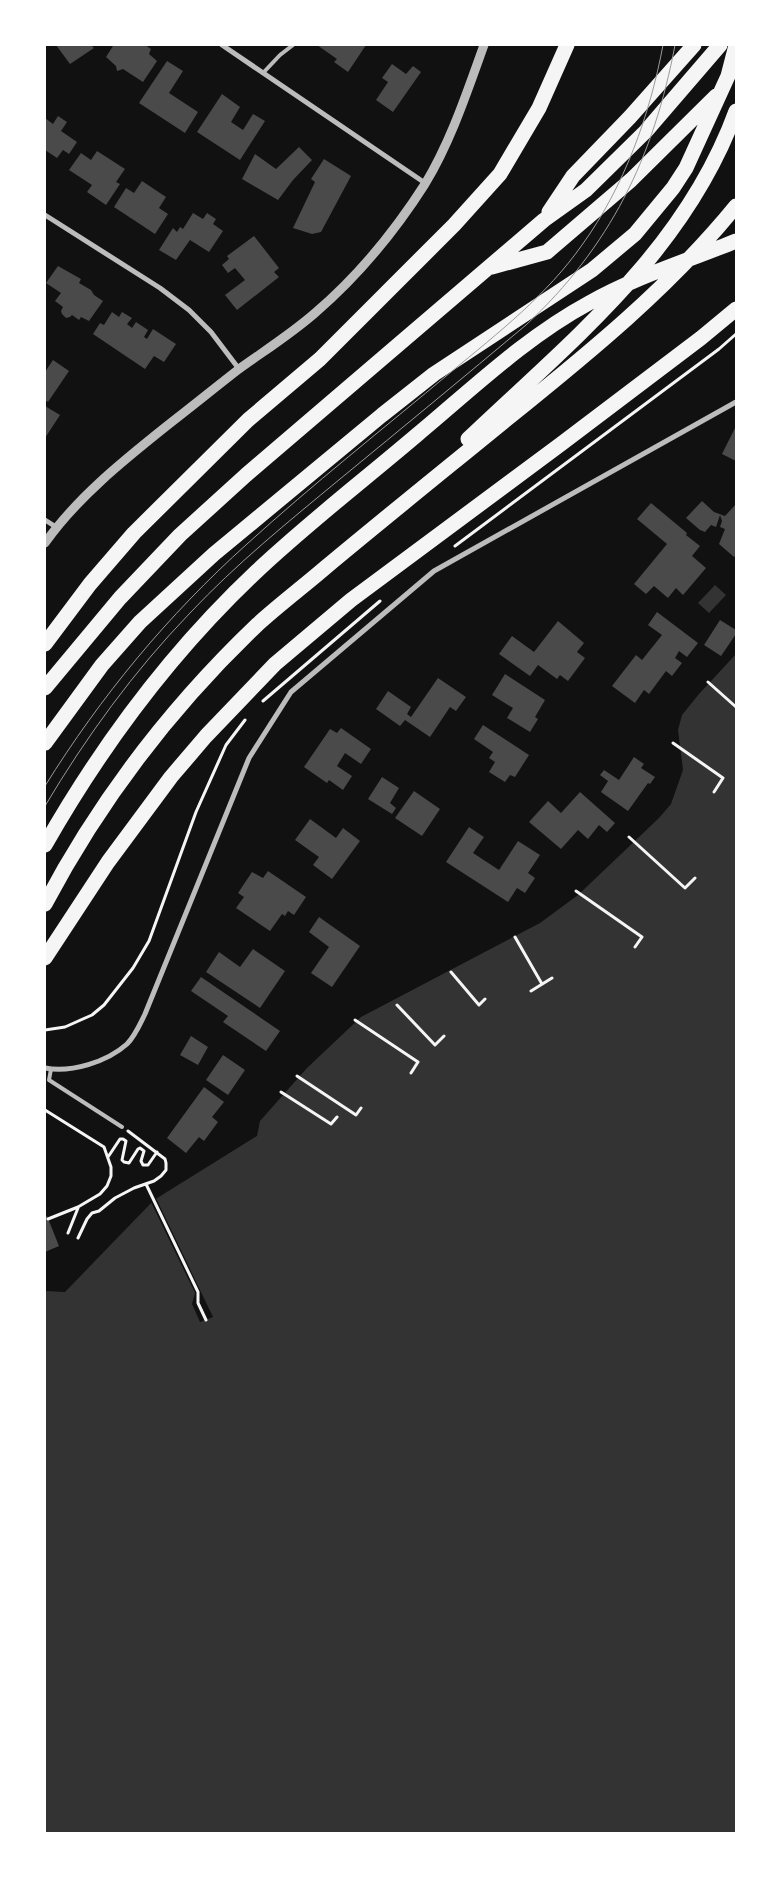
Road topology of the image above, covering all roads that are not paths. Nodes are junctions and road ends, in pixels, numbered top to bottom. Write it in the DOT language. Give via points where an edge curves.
graph roads {
  1 [pos="222,45"];
  2 [pos="293,45"];
  3 [pos="484,45"];
  4 [pos="566,45"];
  5 [pos="694,45"];
  6 [pos="720,45"];
  7 [pos="736,45"];
  8 [pos="263,73"];
  9 [pos="736,75"];
  10 [pos="736,111"];
  11 [pos="425,183"];
  12 [pos="736,206"];
  13 [pos="45,215"];
  14 [pos="544,220"];
  15 [pos="736,241"];
  16 [pos="488,268"];
  17 [pos="736,309"];
  18 [pos="239,369"];
  19 [pos="736,402"];
  20 [pos="394,510"];
  21 [pos="45,520"];
  22 [pos="56,527"];
  23 [pos="45,543"];
  24 [pos="45,644"];
  25 [pos="45,688"];
  26 [pos="45,743"];
  27 [pos="45,845"];
  28 [pos="45,904"];
  29 [pos="45,958"];
  30 [pos="48,1069"];
  31 [pos="49,1080"];
  32 [pos="45,1086"];
  33 [pos="122,1127"];
  1 -- 8 [label="street"];
  2 -- 8 [label="lane"];
  3 -- 11 [label="street" via="454,126"];
  4 -- 24 [label="highway" via="539,108 500,174 454,225 320,359 248,420 134,533"];
  5 -- 14 [label="highway" via="573,176"];
  6 -- 14 [label="highway" via="646,131 586,190"];
  7 -- 26 [label="highway" via="728,76 686,168 635,234 584,276 434,374 214,554 128,637 85,687"];
  8 -- 11 [label="street"];
  9 -- 16 [label="highway" via="631,180 547,252"];
  10 -- 20 [label="highway" via="717,157 692,199 632,281"];
  11 -- 18 [label="street" via="390,235 354,275 316,313"];
  12 -- 20 [label="highway" via="714,234 605,340"];
  13 -- 18 [label="street" via="189,310 211,332"];
  14 -- 16 [label="highway"];
  15 -- 27 [label="highway" via="612,292 568,315 496,369 256,572 163,673 114,737"];
  16 -- 25 [label="highway" via="180,535 120,598"];
  17 -- 29 [label="highway" via="351,600 275,664 171,777 108,862"];
  18 -- 22 [label="street" via="138,449"];
  19 -- 30 [label="street" via="434,571 291,692 249,758 136,1032 116,1053 97,1062 74,1068"];
  20 -- 28 [label="highway" via="260,622 180,706 134,764 64,868"];
  21 -- 22 [label="street"];
  22 -- 23 [label="street"];
  30 -- 31 [label="lane"];
  31 -- 32 [label="lane"];
  31 -- 33 [label="lane"];
}
